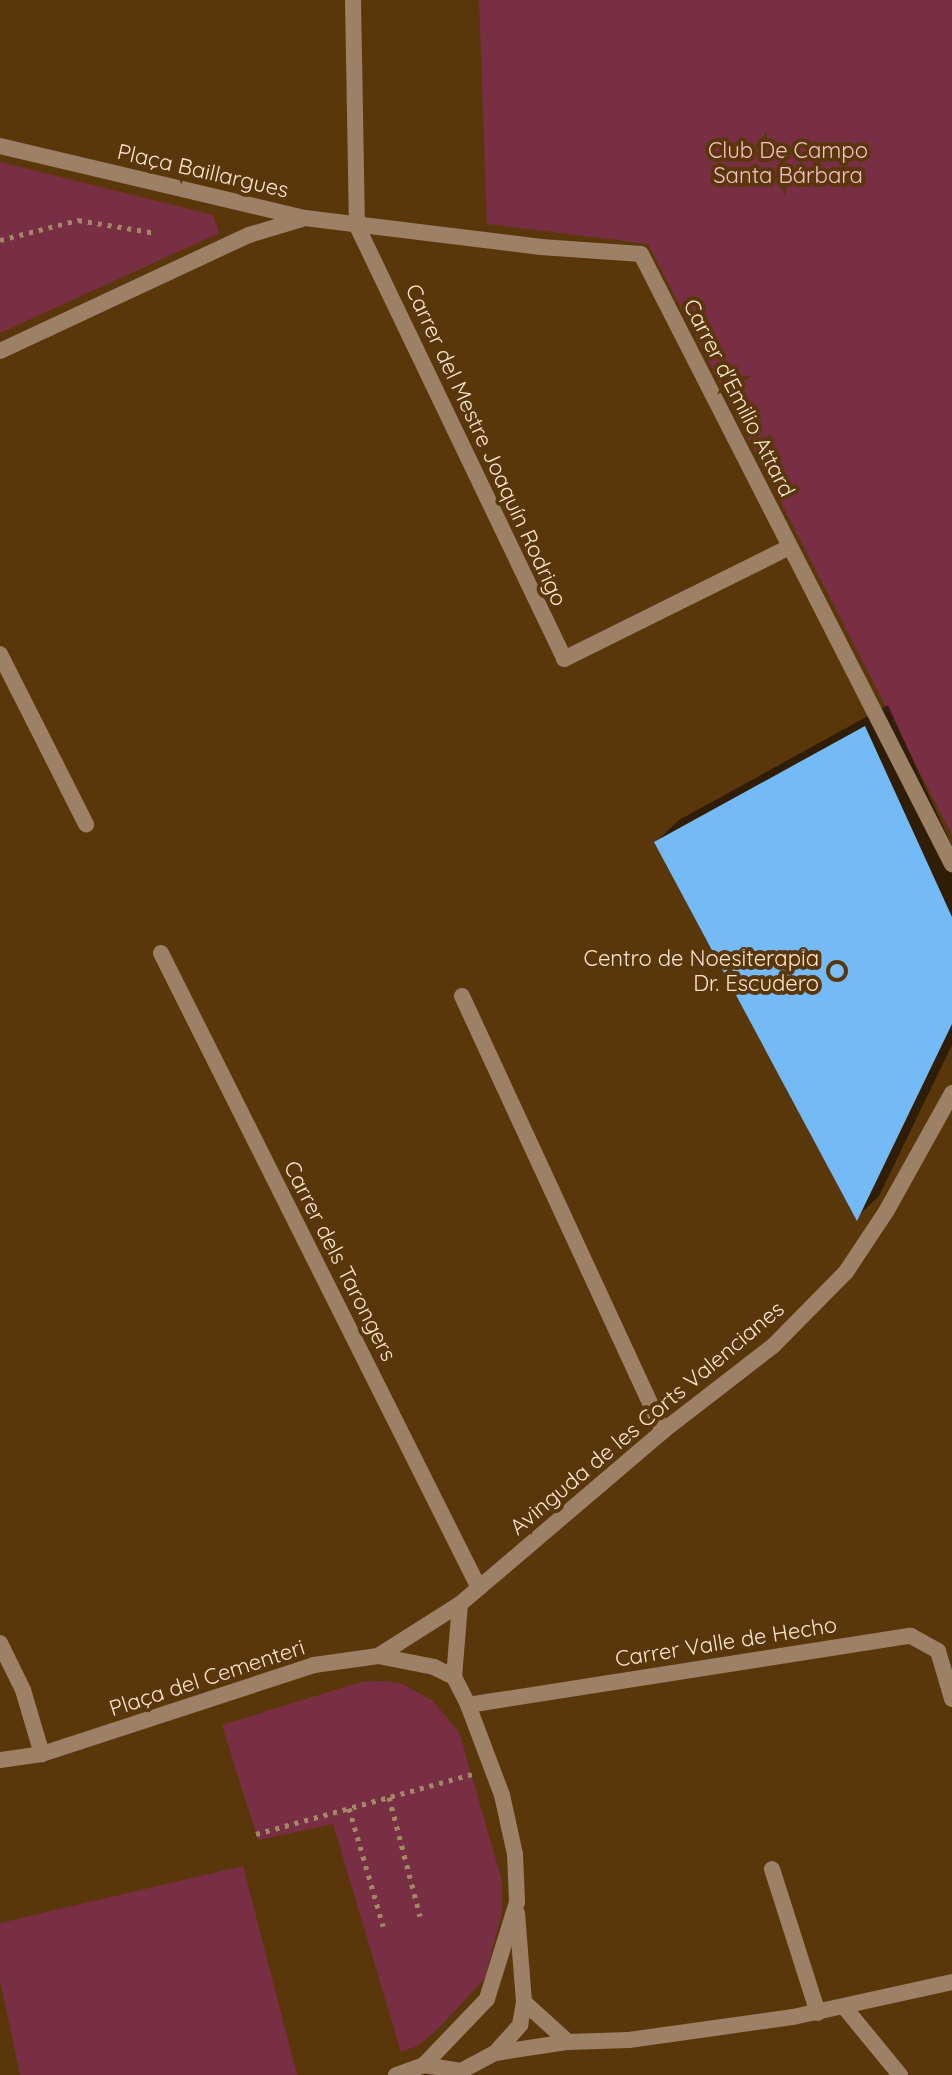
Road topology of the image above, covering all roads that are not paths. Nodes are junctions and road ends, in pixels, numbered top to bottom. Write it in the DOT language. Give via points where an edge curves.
graph roads {
  1 [pos="353,0"];
  2 [pos="0,146"];
  3 [pos="305,218"];
  4 [pos="357,226"];
  5 [pos="0,351"];
  6 [pos="790,547"];
  7 [pos="0,654"];
  8 [pos="86,824"];
  9 [pos="952,864"];
  10 [pos="161,953"];
  11 [pos="462,996"];
  12 [pos="952,1093"];
  13 [pos="663,1431"];
  14 [pos="479,1588"];
  15 [pos="460,1604"];
  16 [pos="0,1643"];
  17 [pos="378,1656"];
  18 [pos="454,1677"];
  19 [pos="952,1699"];
  20 [pos="468,1705"];
  21 [pos="42,1754"];
  22 [pos="0,1760"];
  23 [pos="772,1869"];
  24 [pos="517,1902"];
  25 [pos="952,1982"];
  26 [pos="524,2002"];
  27 [pos="845,2008"];
  28 [pos="818,2013"];
  29 [pos="568,2042"];
  30 [pos="495,2053"];
  31 [pos="424,2065"];
  32 [pos="461,2073"];
  33 [pos="396,2075"];
  34 [pos="900,2075"];
  1 -- 4 [label="street, Carrer del Mestre Joaquín Rodrigo"];
  2 -- 3 [label="street, Plaça Baillargues"];
  3 -- 4 [label="street, Carrer d'Emilio Attard"];
  3 -- 5 [label="street, Plaça Baillargues" via="249,235"];
  4 -- 6 [label="street, Carrer d'Emilio Attard" via="641,254"];
  4 -- 6 [label="street, Carrer del Mestre Joaquín Rodrigo" via="564,659"];
  6 -- 9 [label="street, Carrer d'Emilio Attard"];
  7 -- 8 [label="street"];
  10 -- 14 [label="street, Carrer dels Tarongers"];
  11 -- 13 [label="street"];
  12 -- 13 [label="street, Avinguda de les Corts Valencianes" via="846,1272 773,1346"];
  13 -- 14 [label="street, Avinguda de les Corts Valencianes"];
  14 -- 15 [label="street, Avinguda de les Corts Valencianes"];
  15 -- 17 [label="street, Avinguda de les Corts Valencianes"];
  15 -- 18 [label="street"];
  16 -- 21 [label="street" via="23,1690"];
  17 -- 18 [label="street, Plaça del Cementeri" via="434,1667"];
  17 -- 21 [label="street, Plaça del Cementeri" via="314,1665"];
  18 -- 20 [label="street"];
  19 -- 20 [label="street, Carrer Valle de Hecho" via="938,1651 911,1636"];
  20 -- 24 [label="street" via="502,1795 515,1854"];
  21 -- 22 [label="street, Plaça del Cementeri"];
  23 -- 28 [label="street"];
  24 -- 26 [label="street"];
  24 -- 31 [label="street" via="487,1999"];
  25 -- 27 [label="street"];
  26 -- 29 [label="street"];
  26 -- 30 [label="street" via="520,2025"];
  27 -- 28 [label="street"];
  27 -- 34 [label="street"];
  28 -- 29 [label="street" via="629,2040"];
  29 -- 30 [label="street"];
  30 -- 32 [label="street"];
  31 -- 32 [label="street"];
  31 -- 33 [label="street"];
}
